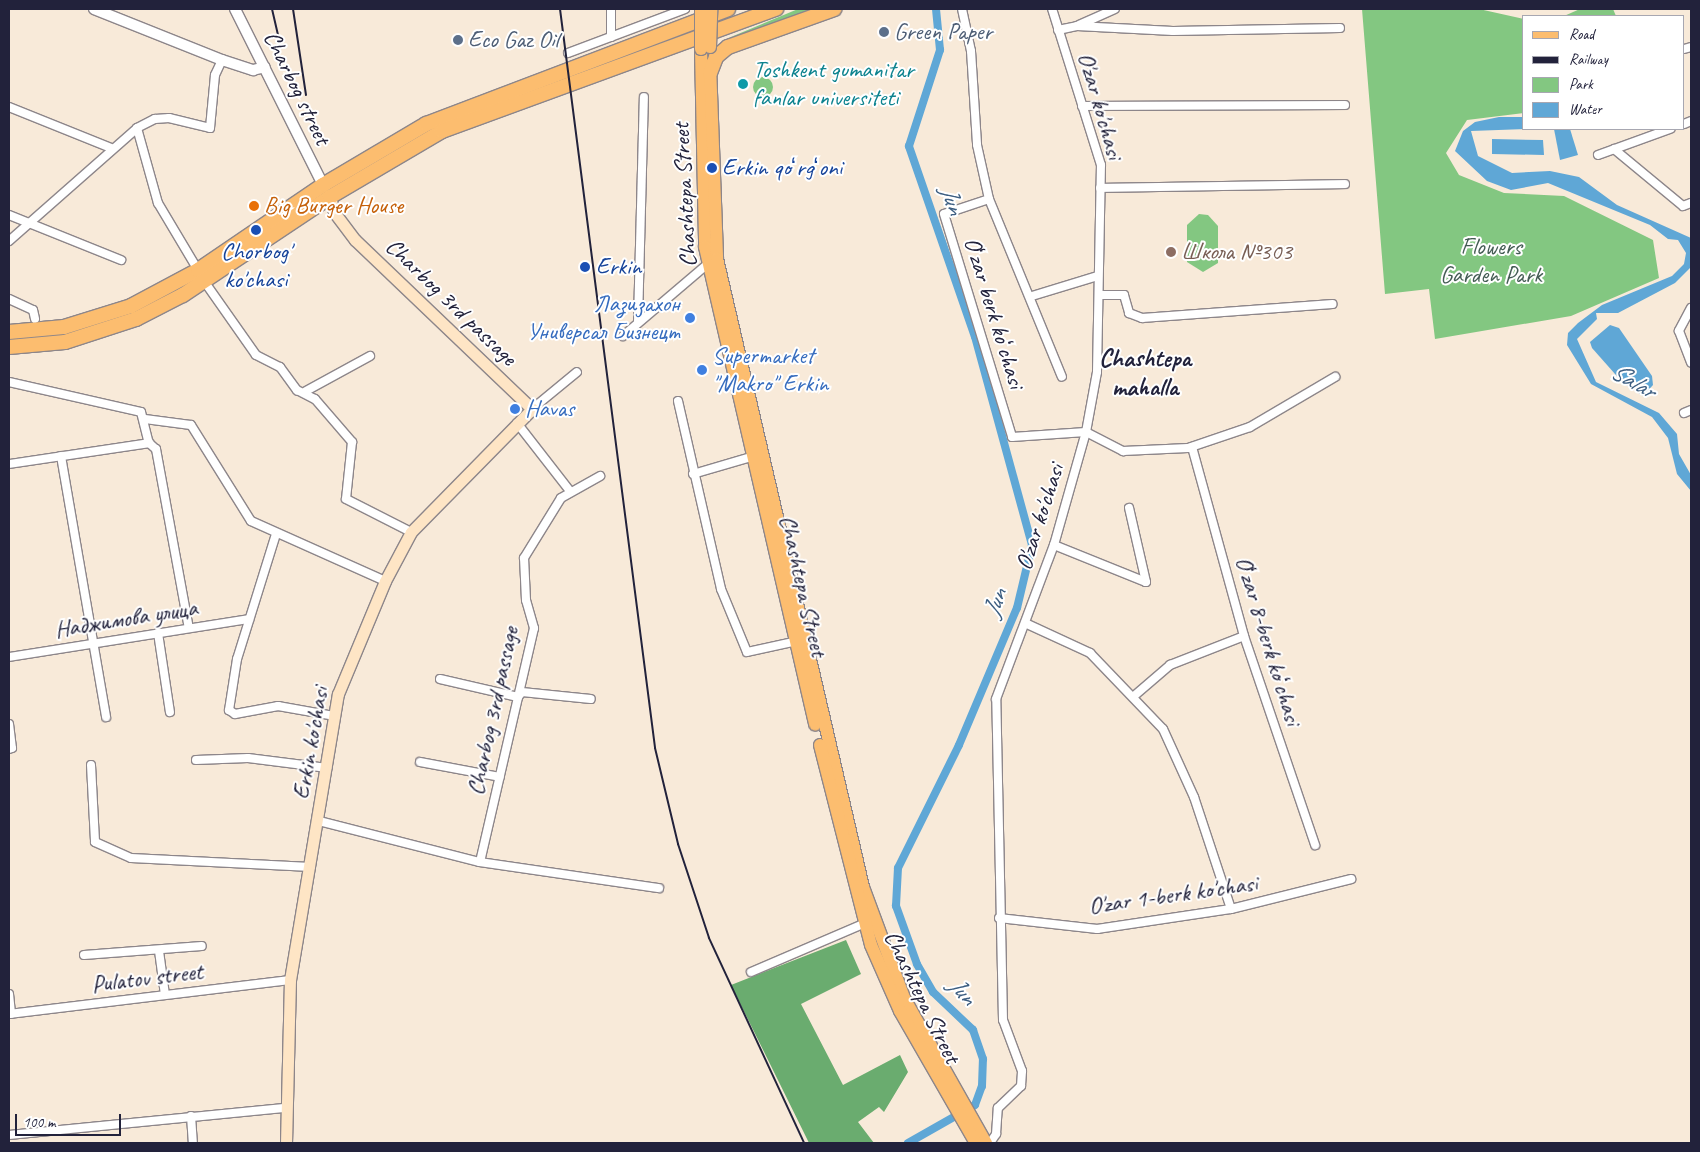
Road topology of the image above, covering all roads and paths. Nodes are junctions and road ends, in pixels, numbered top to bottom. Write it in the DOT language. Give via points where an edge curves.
graph roads {
  1 [pos="94,9"];
  2 [pos="235,9"];
  3 [pos="611,9"];
  4 [pos="685,9"];
  5 [pos="701,9"];
  6 [pos="711,9"];
  7 [pos="728,9"];
  8 [pos="776,9"];
  9 [pos="834,9"];
  10 [pos="962,9"];
  11 [pos="1052,9"];
  12 [pos="1116,9"];
  13 [pos="1078,26"];
  14 [pos="1340,28"];
  15 [pos="1058,30"];
  16 [pos="611,37"];
  17 [pos="706,48"];
  18 [pos="568,53"];
  19 [pos="222,60"];
  20 [pos="265,67"];
  21 [pos="710,73"];
  22 [pos="644,97"];
  23 [pos="1345,105"];
  24 [pos="1082,106"];
  25 [pos="9,108"];
  26 [pos="137,128"];
  27 [pos="1667,130"];
  28 [pos="111,148"];
  29 [pos="1614,149"];
  30 [pos="1598,155"];
  31 [pos="1344,184"];
  32 [pos="1100,188"];
  33 [pos="327,190"];
  34 [pos="989,199"];
  35 [pos="1691,203"];
  36 [pos="9,215"];
  37 [pos="29,223"];
  38 [pos="9,241"];
  39 [pos="121,260"];
  40 [pos="712,260"];
  41 [pos="201,275"];
  42 [pos="1098,276"];
  43 [pos="1100,295"];
  44 [pos="1032,296"];
  45 [pos="9,299"];
  46 [pos="1332,304"];
  47 [pos="1691,308"];
  48 [pos="35,319"];
  49 [pos="638,322"];
  50 [pos="9,332"];
  51 [pos="622,336"];
  52 [pos="9,347"];
  53 [pos="370,356"];
  54 [pos="1691,363"];
  55 [pos="577,372"];
  56 [pos="1062,377"];
  57 [pos="1335,377"];
  58 [pos="9,382"];
  59 [pos="306,391"];
  60 [pos="678,401"];
  61 [pos="532,409"];
  62 [pos="145,419"];
  63 [pos="517,423"];
  64 [pos="1086,432"];
  65 [pos="149,443"];
  66 [pos="1192,447"];
  67 [pos="61,456"];
  68 [pos="751,457"];
  69 [pos="9,464"];
  70 [pos="693,474"];
  71 [pos="600,476"];
  72 [pos="570,491"];
  73 [pos="1129,508"];
  74 [pos="411,532"];
  75 [pos="276,534"];
  76 [pos="1054,545"];
  77 [pos="385,581"];
  78 [pos="785,582"];
  79 [pos="249,619"];
  80 [pos="1024,623"];
  81 [pos="189,628"];
  82 [pos="158,632"];
  83 [pos="1244,636"];
  84 [pos="793,642"];
  85 [pos="93,643"];
  86 [pos="9,657"];
  87 [pos="440,679"];
  88 [pos="522,692"];
  89 [pos="1134,696"];
  90 [pos="591,699"];
  91 [pos="170,712"];
  92 [pos="334,716"];
  93 [pos="106,717"];
  94 [pos="9,724"];
  95 [pos="10,749"];
  96 [pos="196,760"];
  97 [pos="420,762"];
  98 [pos="90,765"];
  99 [pos="327,768"];
  100 [pos="500,777"];
  101 [pos="319,821"];
  102 [pos="1315,845"];
  103 [pos="480,862"];
  104 [pos="311,868"];
  105 [pos="1350,879"];
  106 [pos="659,888"];
  107 [pos="1231,909"];
  108 [pos="999,918"];
  109 [pos="863,924"];
  110 [pos="202,946"];
  111 [pos="160,951"];
  112 [pos="84,955"];
  113 [pos="751,972"];
  114 [pos="290,980"];
  115 [pos="9,994"];
  116 [pos="165,995"];
  117 [pos="10,1014"];
  118 [pos="950,1089"];
  119 [pos="284,1108"];
  120 [pos="192,1116"];
  121 [pos="9,1134"];
  122 [pos="981,1140"];
  123 [pos="193,1143"];
  124 [pos="286,1143"];
  1 -- 19 [label="street"];
  2 -- 20 [label="street, Charbog street"];
  3 -- 16 [label="street"];
  4 -- 16 [label="street"];
  5 -- 17 [label="main road, Chashtepa Street, bridge"];
  6 -- 17 [label="main road, Chashtepa Street, bridge"];
  7 -- 33 [label="highway" via="451,112"];
  8 -- 33 [label="highway" via="461,123"];
  9 -- 21 [label="highway" via="728,47 716,57"];
  10 -- 34 [label="street, Oʻzar berk koʻchasi" via="971,51 977,145"];
  11 -- 15 [label="street, O'zar ko'chasi"];
  12 -- 13 [label="street"];
  13 -- 14 [label="street" via="1173,31"];
  13 -- 15 [label="street"];
  15 -- 24 [label="street, O'zar ko'chasi"];
  16 -- 18 [label="street"];
  17 -- 21 [label="main road, Chashtepa Street"];
  17 -- 40 [label="main road, Chashtepa Street"];
  19 -- 20 [label="street" via="253,70"];
  19 -- 26 [label="street" via="215,75 210,128 169,118 155,119"];
  20 -- 33 [label="street, Charbog street"];
  21 -- 40 [label="main road, Chashtepa Street"];
  22 -- 49 [label="street"];
  23 -- 24 [label="street"];
  24 -- 32 [label="street, O'zar ko'chasi" via="1101,165"];
  25 -- 28 [label="street"];
  26 -- 28 [label="street"];
  26 -- 41 [label="street" via="158,203"];
  27 -- 29 [label="street"];
  28 -- 37 [label="street"];
  29 -- 30 [label="street"];
  29 -- 35 [label="street" via="1683,206"];
  31 -- 32 [label="street"];
  32 -- 42 [label="street, O'zar ko'chasi"];
  33 -- 41 [label="highway"];
  33 -- 61 [label="main road, Charbog 3rd passage" via="334,212 355,240"];
  34 -- 44 [label="street"];
  34 -- 64 [label="street, Oʻzar berk koʻchasi" via="944,214 1012,437"];
  36 -- 37 [label="street"];
  37 -- 38 [label="street"];
  37 -- 39 [label="street"];
  40 -- 49 [label="street"];
  40 -- 68 [label="main road, Chashtepa Street"];
  40 -- 78 [label="main road, Chashtepa Street"];
  41 -- 50 [label="highway" via="86,322"];
  41 -- 52 [label="highway" via="160,308 90,337"];
  41 -- 59 [label="street" via="256,355 280,367 297,390"];
  42 -- 43 [label="street, O'zar ko'chasi"];
  42 -- 44 [label="street"];
  43 -- 46 [label="street" via="1124,295 1129,313 1142,318"];
  43 -- 64 [label="street, O'zar ko'chasi" via="1097,372"];
  44 -- 56 [label="street"];
  45 -- 48 [label="street" via="33,310"];
  47 -- 54 [label="street" via="1679,331"];
  49 -- 51 [label="street"];
  53 -- 59 [label="street"];
  55 -- 61 [label="street, Erkin ko'chasi"];
  57 -- 66 [label="street" via="1250,427"];
  58 -- 62 [label="street" via="138,410"];
  59 -- 74 [label="street" via="354,445 344,497"];
  60 -- 70 [label="street"];
  61 -- 63 [label="main road, Erkin ko'chasi"];
  62 -- 65 [label="street"];
  62 -- 75 [label="street" via="191,425 251,521"];
  63 -- 72 [label="street"];
  63 -- 74 [label="main road, Erkin ko'chasi"];
  64 -- 66 [label="street" via="1123,451"];
  64 -- 76 [label="street, O'zar ko'chasi"];
  65 -- 67 [label="street"];
  65 -- 81 [label="street" via="156,449"];
  66 -- 83 [label="street, Oʻzar 8-berk koʻchasi"];
  67 -- 69 [label="street"];
  67 -- 85 [label="street"];
  68 -- 70 [label="street"];
  68 -- 78 [label="main road, Chashtepa Street"];
  70 -- 84 [label="street" via="722,589 747,652"];
  71 -- 72 [label="street, Chаrbog 3rd passage"];
  72 -- 88 [label="street, Chаrbog 3rd passage" via="550,511 524,558 526,600 534,628"];
  73 -- 76 [label="street" via="1146,582"];
  74 -- 77 [label="main road, Erkin ko'chasi"];
  75 -- 77 [label="street"];
  75 -- 79 [label="street"];
  76 -- 80 [label="street, O'zar ko'chasi"];
  77 -- 92 [label="main road, Erkin ko'chasi" via="338,694"];
  78 -- 84 [label="main road, Chashtepa Street"];
  78 -- 118 [label="main road, Chashtepa Street" via="873,919 904,998"];
  79 -- 81 [label="street, Наджимова улица"];
  79 -- 92 [label="street" via="237,659 231,712 278,706"];
  80 -- 89 [label="street" via="1090,653"];
  80 -- 108 [label="street, O'zar ko'chasi" via="996,699"];
  81 -- 82 [label="street, Наджимова улица"];
  82 -- 85 [label="street, Наджимова улица"];
  82 -- 91 [label="street"];
  83 -- 89 [label="street" via="1170,665"];
  83 -- 102 [label="street, Oʻzar 8-berk koʻchasi"];
  84 -- 109 [label="main road, Chashtepa Street"];
  85 -- 86 [label="street, Наджимова улица"];
  85 -- 93 [label="street"];
  87 -- 88 [label="street" via="518,697"];
  88 -- 90 [label="street"];
  88 -- 100 [label="street, Chаrbog 3rd passage"];
  89 -- 107 [label="street" via="1163,729 1194,797"];
  92 -- 99 [label="main road, Erkin ko'chasi"];
  94 -- 95 [label="street"];
  96 -- 99 [label="street" via="248,758"];
  97 -- 100 [label="street"];
  98 -- 104 [label="street" via="95,842 131,858"];
  99 -- 101 [label="main road, Erkin ko'chasi"];
  100 -- 103 [label="street, Chаrbog 3rd passage"];
  101 -- 103 [label="street"];
  101 -- 104 [label="main road, Erkin ko'chasi"];
  103 -- 106 [label="street"];
  104 -- 114 [label="main road, Erkin ko'chasi"];
  105 -- 107 [label="street, O'zar 1-berk ko'chasi"];
  107 -- 108 [label="street, O'zar 1-berk ko'chasi" via="1097,929"];
  108 -- 122 [label="street, O'zar ko'chasi" via="1003,1020 1022,1071 1016,1094 998,1108 996,1134"];
  109 -- 113 [label="street"];
  109 -- 118 [label="main road, Chashtepa Street" via="889,988"];
  110 -- 111 [label="street"];
  111 -- 112 [label="street"];
  111 -- 116 [label="street"];
  114 -- 116 [label="street, Pulatov street"];
  114 -- 119 [label="main road, Erkin ko'chasi"];
  115 -- 117 [label="street"];
  116 -- 117 [label="street, Pulatov street"];
  118 -- 122 [label="main road, Chashtepa Street"];
  119 -- 120 [label="street"];
  119 -- 124 [label="main road, Erkin ko'chasi"];
  120 -- 121 [label="street"];
  120 -- 123 [label="street"];
}
